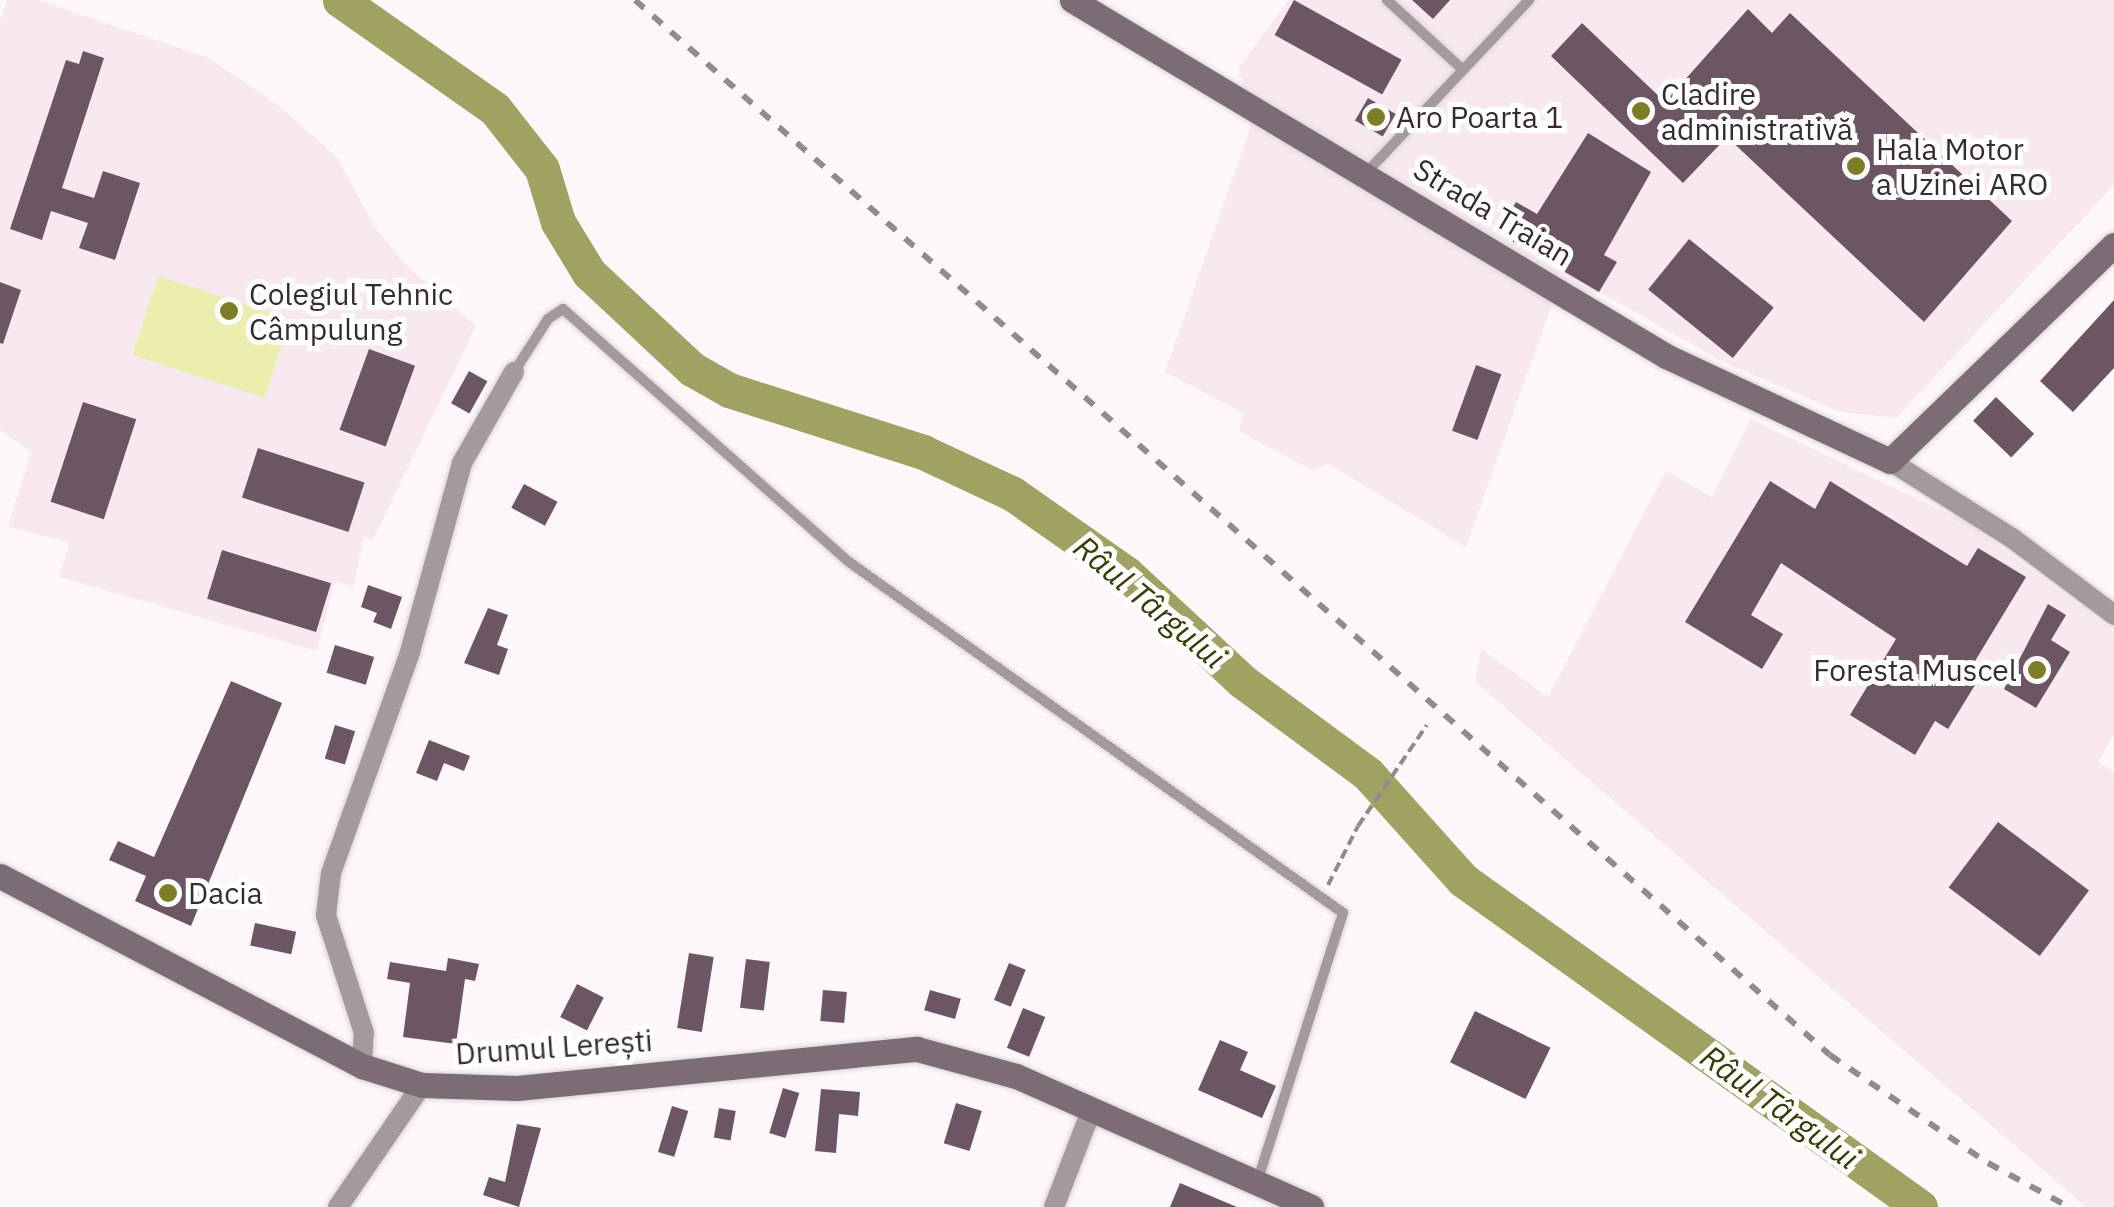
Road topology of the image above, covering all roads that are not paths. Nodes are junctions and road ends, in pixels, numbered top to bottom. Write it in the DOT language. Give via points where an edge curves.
graph roads {
  1 [pos="1072,0"];
  2 [pos="1387,0"];
  3 [pos="1529,0"];
  4 [pos="1463,70"];
  5 [pos="1366,173"];
  6 [pos="2114,245"];
  7 [pos="514,372"];
  8 [pos="1890,461"];
  9 [pos="2114,616"];
  10 [pos="0,876"];
  11 [pos="362,1066"];
  12 [pos="422,1085"];
  13 [pos="1090,1110"];
  14 [pos="1257,1184"];
  15 [pos="338,1207"];
  16 [pos="1054,1207"];
  17 [pos="1310,1207"];
  1 -- 5 [label="main road, Strada Traian"];
  2 -- 4 [label="lane"];
  3 -- 4 [label="lane"];
  4 -- 5 [label="lane"];
  5 -- 8 [label="main road, Strada Traian" via="1666,356"];
  6 -- 8 [label="main road"];
  7 -- 11 [label="street" via="462,463 410,652 331,874 326,916 364,1033"];
  7 -- 14 [label="lane" via="562,308 849,562 1343,913"];
  8 -- 9 [label="street, Strada Traian" via="2012,538"];
  10 -- 11 [label="main road, Drumul Lerești"];
  11 -- 12 [label="main road, Drumul Lerești"];
  12 -- 13 [label="main road, Drumul Lerești" via="516,1088 918,1049 976,1061"];
  12 -- 15 [label="street"];
  13 -- 14 [label="main road, Drumul Lerești"];
  13 -- 16 [label="street"];
  14 -- 17 [label="main road, Drumul Lerești"];
}
